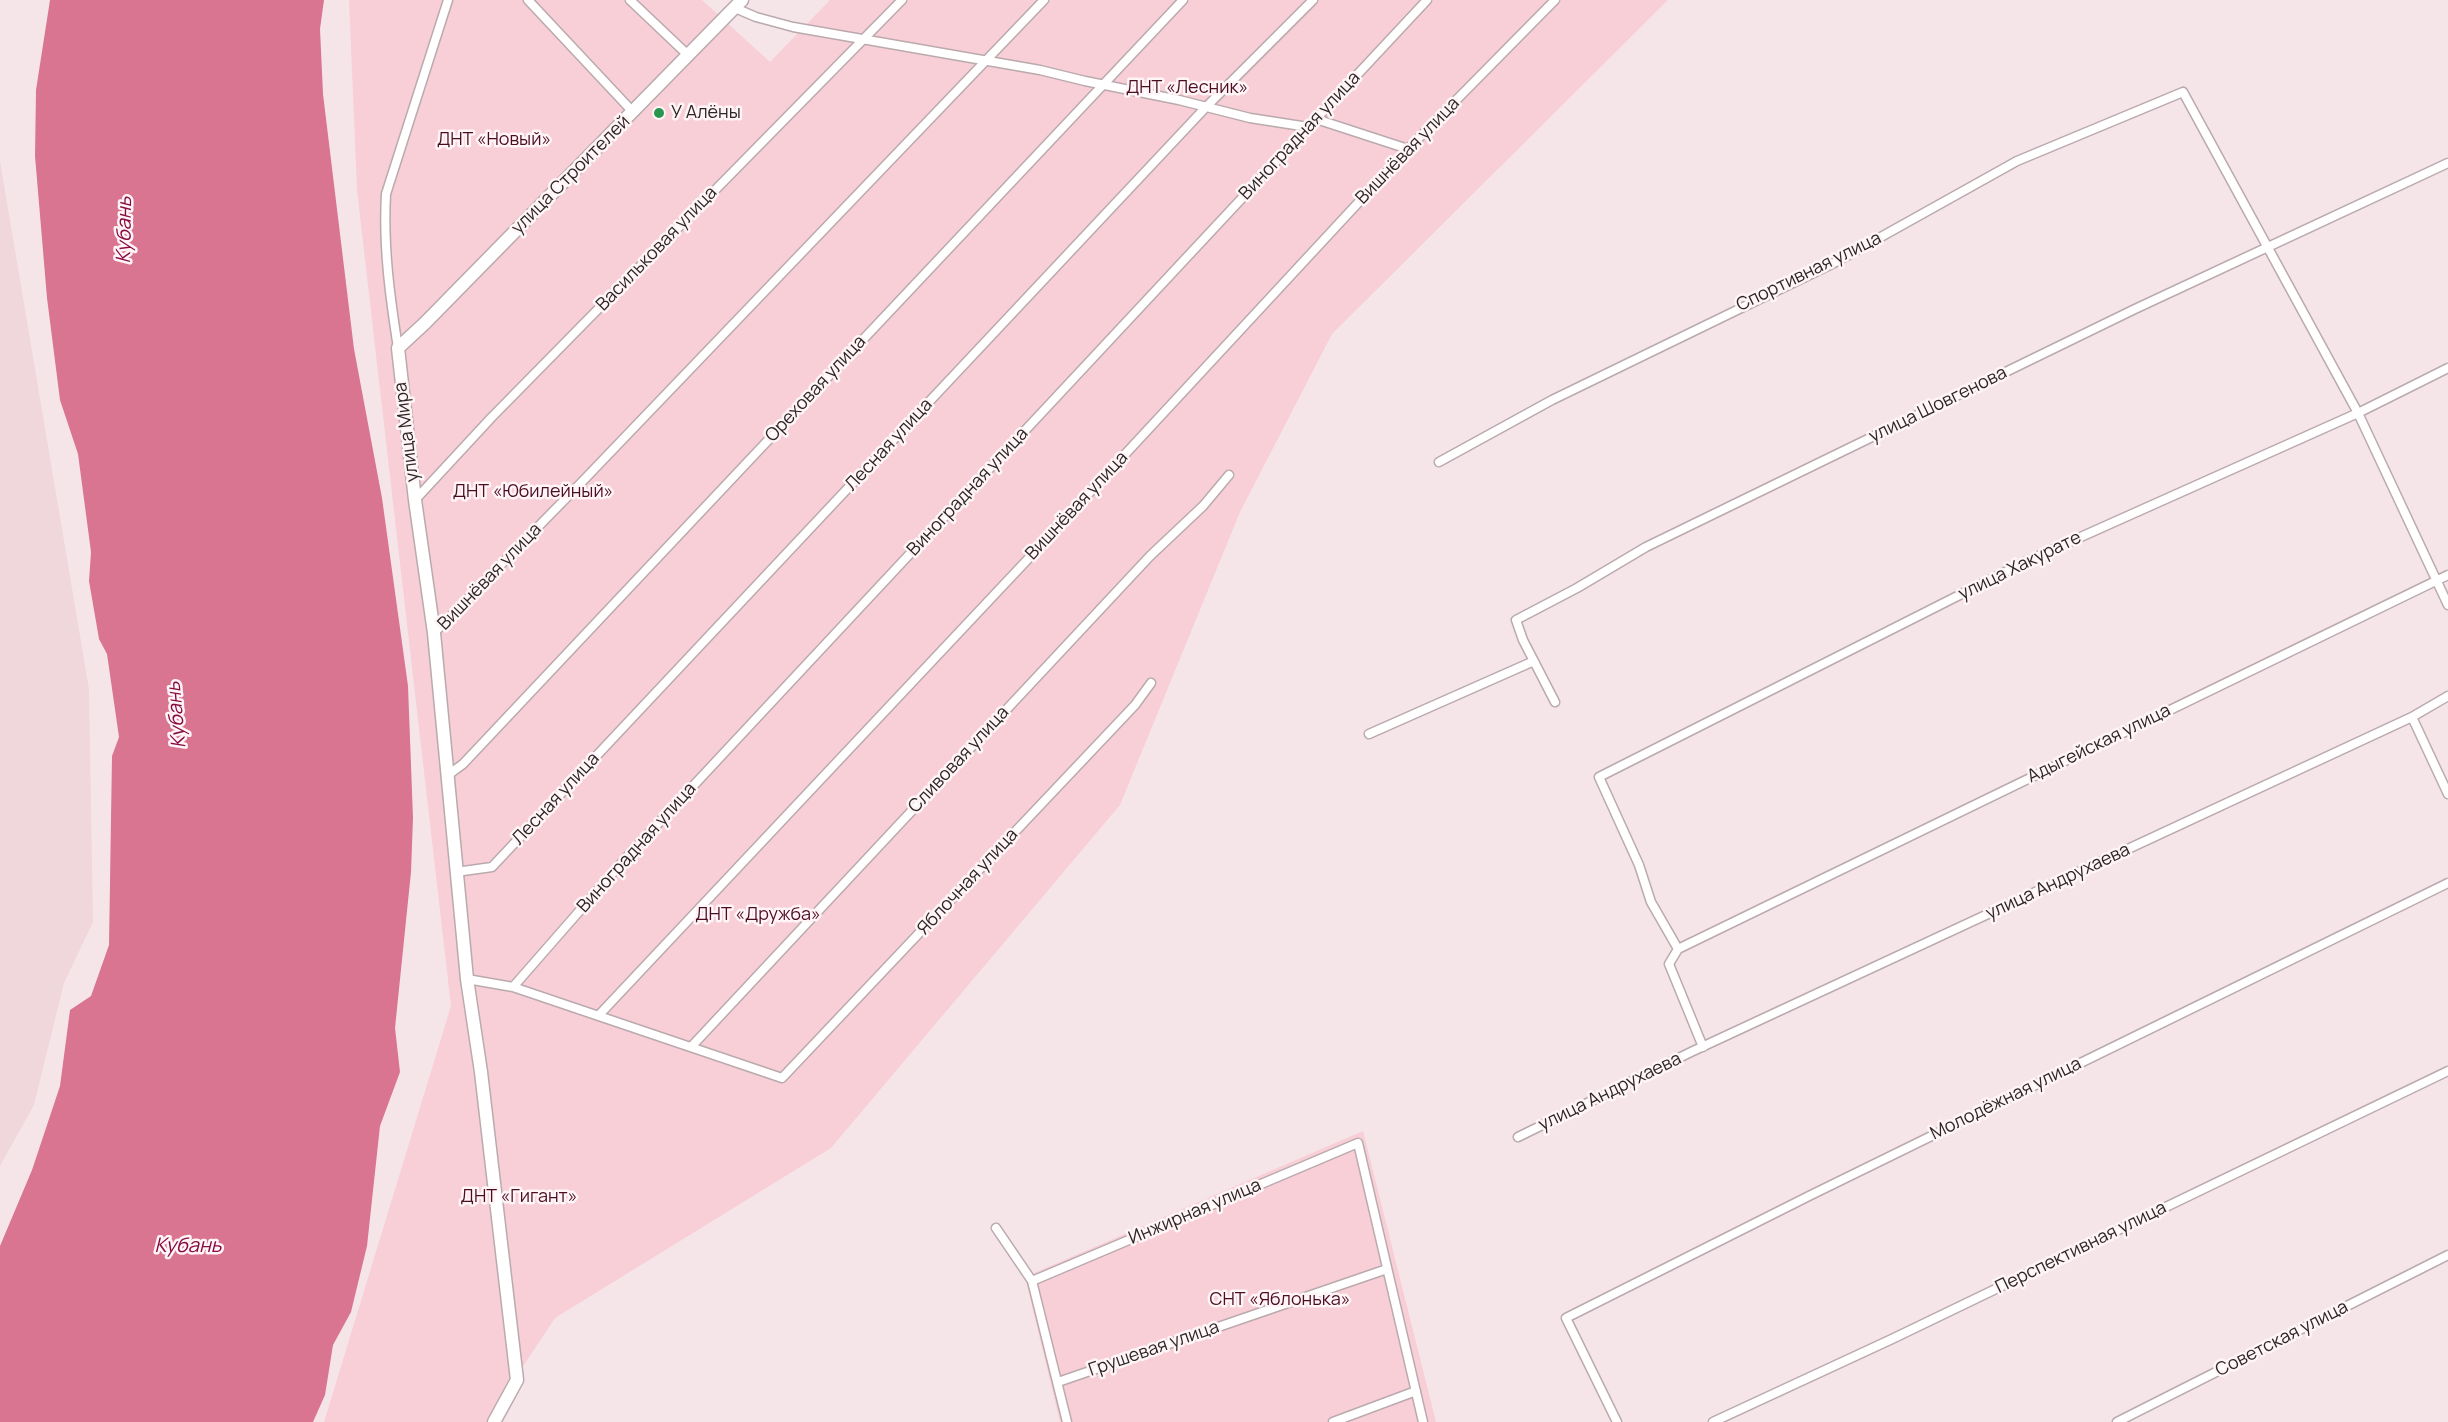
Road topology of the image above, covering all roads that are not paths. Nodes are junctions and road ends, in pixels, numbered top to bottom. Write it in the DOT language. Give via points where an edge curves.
graph roads {
  1 [pos="448,0"];
  2 [pos="528,0"];
  3 [pos="630,0"];
  4 [pos="902,0"];
  5 [pos="1044,0"];
  6 [pos="1183,0"];
  7 [pos="1313,0"];
  8 [pos="1427,0"];
  9 [pos="1555,0"];
  10 [pos="738,4"];
  11 [pos="864,38"];
  12 [pos="689,56"];
  13 [pos="985,61"];
  14 [pos="1104,84"];
  15 [pos="1206,107"];
  16 [pos="633,112"];
  17 [pos="1316,120"];
  18 [pos="1308,127"];
  19 [pos="1408,149"];
  20 [pos="2448,163"];
  21 [pos="2265,247"];
  22 [pos="398,348"];
  23 [pos="2448,368"];
  24 [pos="2358,413"];
  25 [pos="1439,462"];
  26 [pos="1229,475"];
  27 [pos="415,500"];
  28 [pos="2448,575"];
  29 [pos="2435,581"];
  30 [pos="2448,605"];
  31 [pos="434,633"];
  32 [pos="1534,661"];
  33 [pos="1151,682"];
  34 [pos="2448,696"];
  35 [pos="1555,702"];
  36 [pos="2412,717"];
  37 [pos="1369,734"];
  38 [pos="448,775"];
  39 [pos="2448,794"];
  40 [pos="456,872"];
  41 [pos="2448,883"];
  42 [pos="1678,949"];
  43 [pos="467,979"];
  44 [pos="513,987"];
  45 [pos="599,1015"];
  46 [pos="691,1047"];
  47 [pos="1703,1047"];
  48 [pos="2448,1071"];
  49 [pos="1518,1137"];
  50 [pos="996,1228"];
  51 [pos="2448,1255"];
  52 [pos="1387,1269"];
  53 [pos="1032,1281"];
  54 [pos="1058,1382"];
  55 [pos="1416,1391"];
  56 [pos="494,1422"];
  57 [pos="1067,1422"];
  58 [pos="1333,1422"];
  59 [pos="1423,1422"];
  60 [pos="1617,1422"];
  61 [pos="1713,1422"];
  62 [pos="2117,1422"];
  1 -- 22 [label="street, улица Мира" via="386,195 384,225"];
  2 -- 16 [label="street"];
  3 -- 12 [label="street"];
  4 -- 11 [label="street, Васильковая улица"];
  5 -- 13 [label="street, Вишнёвая улица"];
  6 -- 14 [label="street, Ореховая улица"];
  7 -- 15 [label="street, Лесная улица"];
  8 -- 17 [label="street, Виноградная улица"];
  9 -- 19 [label="street, Вишнёвая улица"];
  10 -- 11 [label="street" via="756,17 793,27"];
  10 -- 12 [label="street, улица Строителей"];
  11 -- 13 [label="street"];
  11 -- 27 [label="street, Васильковая улица"];
  12 -- 16 [label="street, улица Строителей"];
  13 -- 14 [label="street"];
  13 -- 31 [label="street, Вишнёвая улица"];
  14 -- 15 [label="street"];
  14 -- 38 [label="street, Ореховая улица" via="463,764"];
  15 -- 18 [label="street"];
  15 -- 40 [label="street, Лесная улица" via="492,867"];
  16 -- 22 [label="street, улица Строителей"];
  17 -- 18 [label="street, Виноградная улица"];
  17 -- 19 [label="street"];
  18 -- 44 [label="street, Виноградная улица" via="624,860"];
  19 -- 45 [label="street, Вишнёвая улица"];
  20 -- 21 [label="street, улица Шовгенова"];
  21 -- 24 [label="street"];
  21 -- 25 [label="street, Спортивная улица" via="2183,92 2017,162 1836,262 1552,400"];
  21 -- 32 [label="street, улица Шовгенова" via="1646,547 1516,620"];
  22 -- 27 [label="street, улица Мира"];
  23 -- 24 [label="street, улица Хакурате"];
  24 -- 29 [label="street"];
  24 -- 42 [label="street, улица Хакурате" via="2027,561 1599,777 1639,865 1651,902"];
  26 -- 46 [label="street, Сливовая улица"];
  27 -- 31 [label="street, улица Мира"];
  28 -- 29 [label="street, Адыгейская улица"];
  29 -- 30 [label="street"];
  29 -- 42 [label="street, Адыгейская улица"];
  31 -- 38 [label="street, улица Мира"];
  32 -- 35 [label="street, улица Шовгенова"];
  32 -- 37 [label="street"];
  33 -- 46 [label="street, Яблочная улица" via="1126,714 782,1078"];
  34 -- 36 [label="street, улица Андрухаева"];
  36 -- 39 [label="street"];
  36 -- 47 [label="street, улица Андрухаева"];
  38 -- 40 [label="street, улица Мира"];
  40 -- 43 [label="street, улица Мира"];
  41 -- 60 [label="street, Молодёжная улица" via="1566,1318"];
  42 -- 47 [label="street, улица Андрухаева" via="1669,964"];
  43 -- 44 [label="street"];
  43 -- 56 [label="street, улица Мира" via="518,1380"];
  44 -- 45 [label="street"];
  45 -- 46 [label="street"];
  47 -- 49 [label="street, улица Андрухаева"];
  48 -- 61 [label="street, Перспективная улица"];
  50 -- 53 [label="street"];
  51 -- 62 [label="street, Советская улица"];
  52 -- 53 [label="street, Инжирная улица" via="1358,1143"];
  52 -- 54 [label="street, Грушевая улица"];
  52 -- 55 [label="street"];
  53 -- 54 [label="street"];
  54 -- 57 [label="street"];
  55 -- 58 [label="street"];
  55 -- 59 [label="street"];
}
